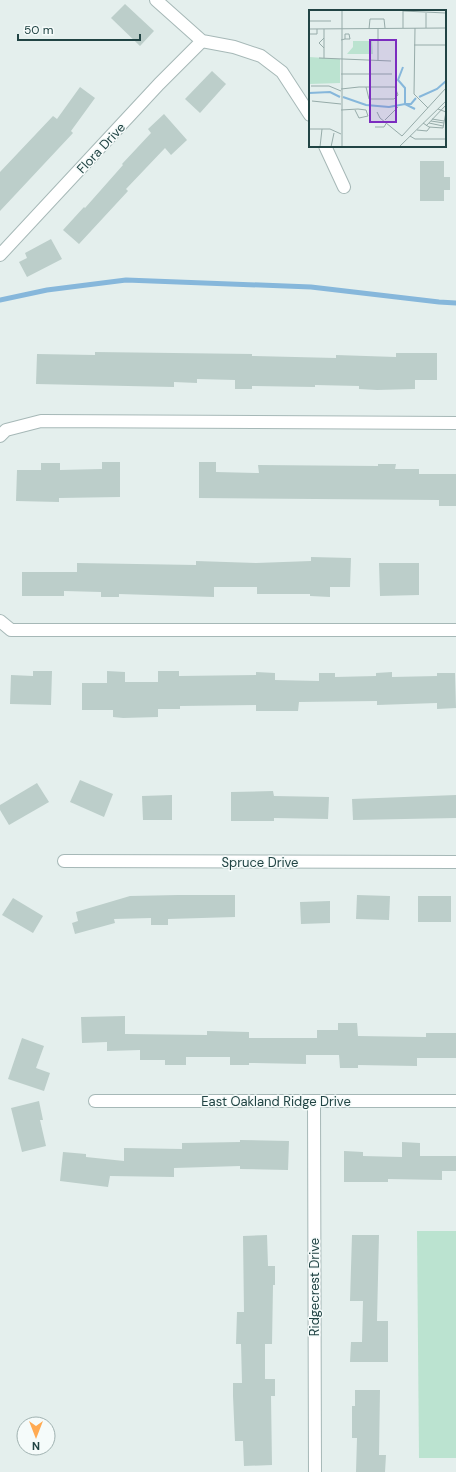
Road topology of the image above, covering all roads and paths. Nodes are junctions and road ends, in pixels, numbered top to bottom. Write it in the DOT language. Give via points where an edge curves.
graph roads {
  1 [pos="161,2"];
  2 [pos="202,41"];
  3 [pos="309,113"];
  4 [pos="325,147"];
  5 [pos="344,187"];
  6 [pos="0,255"];
  7 [pos="456,423"];
  8 [pos="0,436"];
  9 [pos="0,622"];
  10 [pos="456,630"];
  11 [pos="64,861"];
  12 [pos="456,862"];
  13 [pos="95,1101"];
  14 [pos="314,1101"];
  15 [pos="456,1101"];
  16 [pos="315,1472"];
  1 -- 2 [label="street"];
  2 -- 3 [label="street" via="234,47 261,56 282,72"];
  2 -- 6 [label="street, Flora Drive"];
  4 -- 5 [label="street"];
  7 -- 8 [label="street" via="40,421 6,430"];
  9 -- 10 [label="street" via="11,630"];
  11 -- 12 [label="street, Spruce Drive"];
  13 -- 14 [label="street, East Oakland Ridge Drive"];
  14 -- 15 [label="street, East Oakland Ridge Drive"];
  14 -- 16 [label="street, Ridgecrest Drive"];
}
